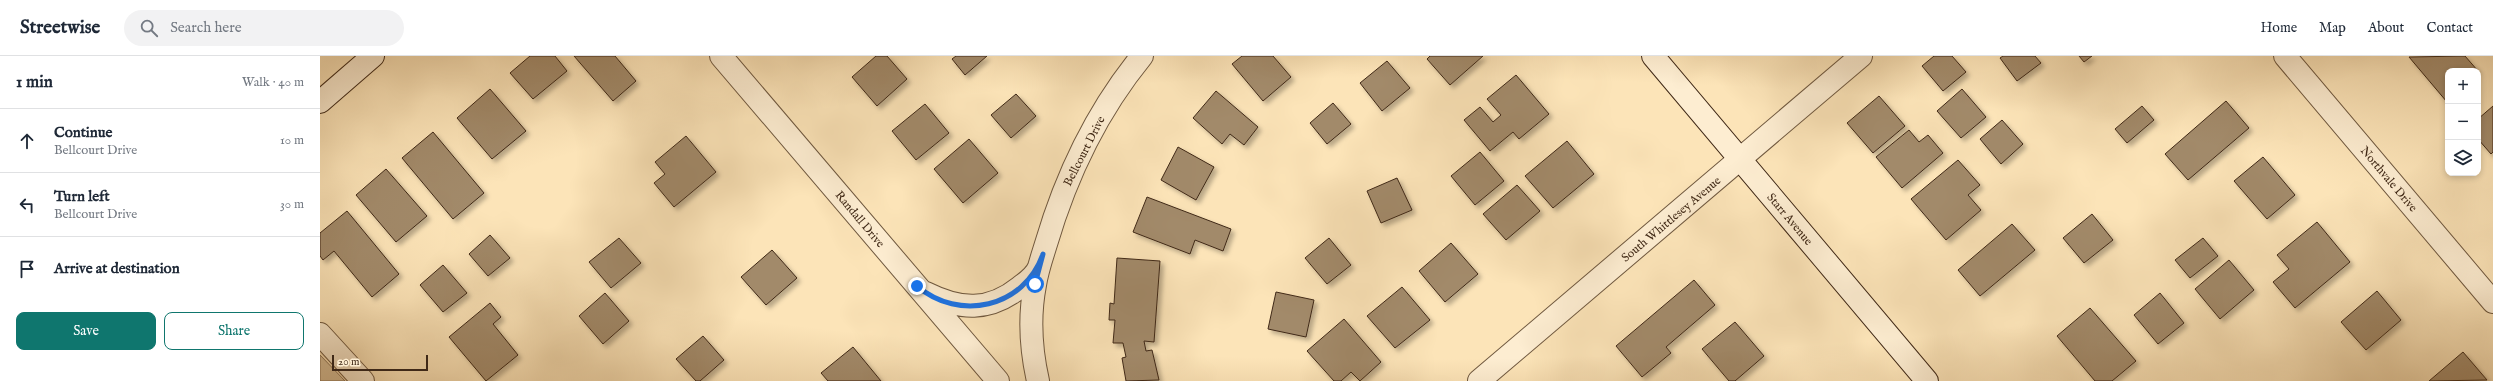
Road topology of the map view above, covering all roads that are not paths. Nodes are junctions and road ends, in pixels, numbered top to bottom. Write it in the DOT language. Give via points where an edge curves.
graph roads {
  1 [pos="373,56"];
  2 [pos="721,56"];
  3 [pos="1142,56"];
  4 [pos="1653,56"];
  5 [pos="1861,56"];
  6 [pos="2284,56"];
  7 [pos="320,102"];
  8 [pos="1740,160"];
  9 [pos="1043,254"];
  10 [pos="917,286"];
  11 [pos="2493,302"];
  12 [pos="320,334"];
  13 [pos="363,381"];
  14 [pos="998,381"];
  15 [pos="1038,381"];
  16 [pos="1479,381"];
  17 [pos="1927,381"];
  1 -- 7 [label="street"];
  2 -- 10 [label="street, Randall Drive"];
  3 -- 9 [label="street, Bellcourt Drive" via="1130,70 1084,145 1062,194"];
  4 -- 8 [label="street, Starr Avenue"];
  5 -- 8 [label="street, South Whittlesey Avenue"];
  6 -- 11 [label="street, Northvale Drive"];
  8 -- 16 [label="street, South Whittlesey Avenue"];
  8 -- 17 [label="street, Starr Avenue"];
  9 -- 10 [label="street, Bellcourt Drive" via="1038,270 1025,284 1000,301 980,306 961,306 945,302"];
  9 -- 15 [label="street, Bellcourt Drive" via="1035,284 1033,310 1032,354"];
  10 -- 14 [label="street, Randall Drive"];
  12 -- 13 [label="street"];
}
